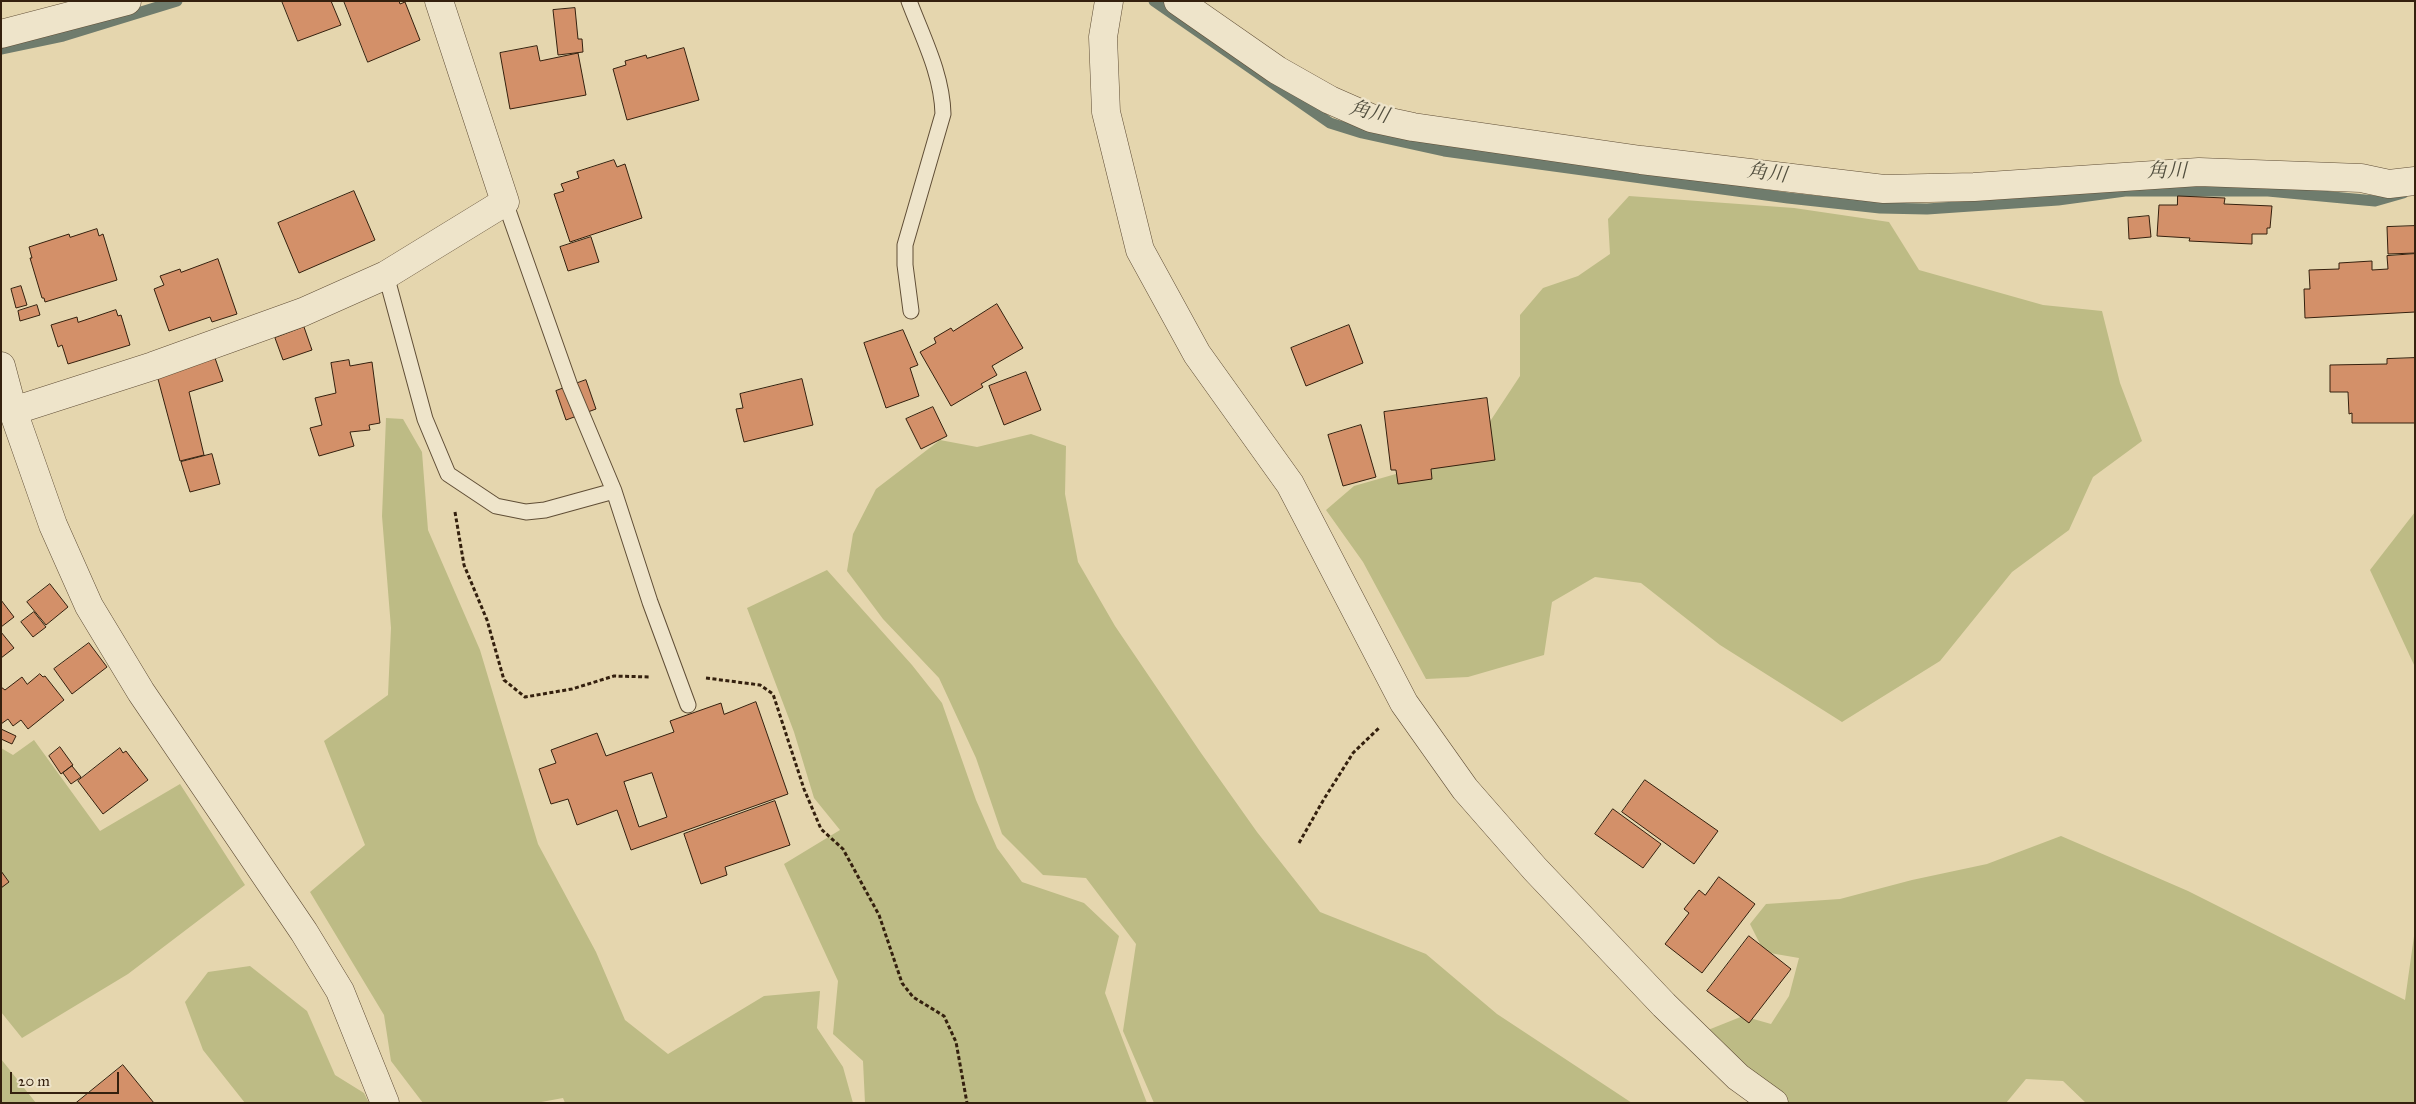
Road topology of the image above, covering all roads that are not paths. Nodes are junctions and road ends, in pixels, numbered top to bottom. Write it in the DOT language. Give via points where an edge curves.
graph roads {
  1 [pos="127,1"];
  2 [pos="439,1"];
  3 [pos="909,1"];
  4 [pos="1109,1"];
  5 [pos="1178,1"];
  6 [pos="1,34"];
  7 [pos="2415,181"];
  8 [pos="505,202"];
  9 [pos="386,275"];
  10 [pos="911,311"];
  11 [pos="1,366"];
  12 [pos="13,411"];
  13 [pos="614,491"];
  14 [pos="688,705"];
  15 [pos="385,1103"];
  16 [pos="1774,1103"];
  1 -- 6 [label="street"];
  2 -- 8 [label="street"];
  3 -- 10 [label="lane" via="943,94 943,114 905,245 904,265"];
  4 -- 16 [label="street" via="1103,37 1106,112 1140,250 1197,354 1290,484 1404,703 1465,789 1535,869 1664,1005 1738,1077"];
  5 -- 7 [label="street" via="1277,70 1330,100 1371,118 1641,160 1884,189 1974,187 2199,172 2361,178 2389,184"];
  8 -- 9 [label="street"];
  8 -- 13 [label="lane" via="570,386"];
  9 -- 12 [label="street" via="303,312 153,366"];
  9 -- 13 [label="lane" via="425,419 448,474 496,506 526,512"];
  11 -- 12 [label="street"];
  12 -- 15 [label="street" via="53,525 89,606 141,692 340,991"];
  13 -- 14 [label="lane"];
}
